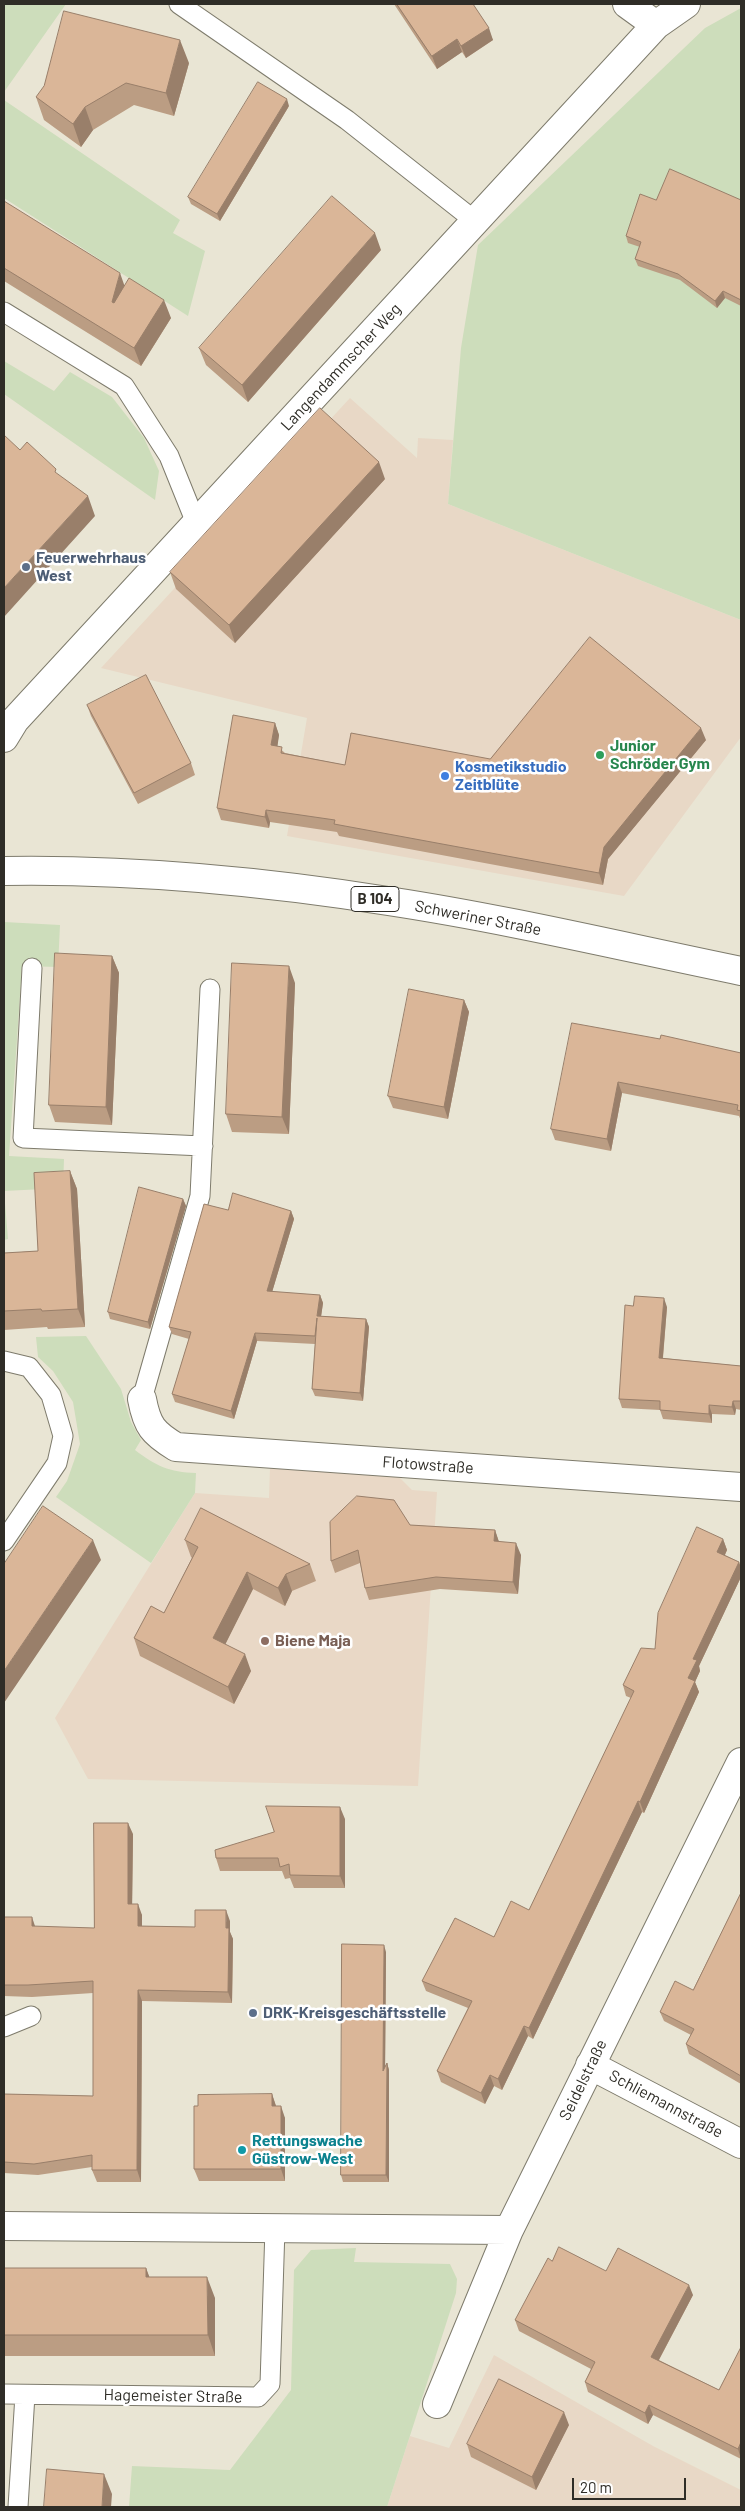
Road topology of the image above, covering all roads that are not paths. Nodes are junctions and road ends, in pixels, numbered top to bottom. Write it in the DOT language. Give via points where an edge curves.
graph roads {
  1 [pos="180,4"];
  2 [pos="627,4"];
  3 [pos="686,4"];
  4 [pos="656,25"];
  5 [pos="475,221"];
  6 [pos="4,312"];
  7 [pos="196,523"];
  8 [pos="4,738"];
  9 [pos="4,871"];
  10 [pos="32,968"];
  11 [pos="741,971"];
  12 [pos="210,988"];
  13 [pos="203,1146"];
  14 [pos="4,1360"];
  15 [pos="142,1399"];
  16 [pos="741,1487"];
  17 [pos="4,1540"];
  18 [pos="741,1762"];
  19 [pos="31,2016"];
  20 [pos="4,2028"];
  21 [pos="590,2065"];
  22 [pos="741,2144"];
  23 [pos="4,2226"];
  24 [pos="275,2228"];
  25 [pos="509,2230"];
  26 [pos="4,2394"];
  27 [pos="25,2395"];
  28 [pos="437,2404"];
  29 [pos="18,2507"];
  1 -- 5 [label="lane" via="347,120"];
  2 -- 4 [label="street"];
  3 -- 4 [label="street, Langendammscher Weg"];
  4 -- 5 [label="street, Langendammscher Weg"];
  5 -- 7 [label="street, Langendammscher Weg"];
  6 -- 7 [label="lane" via="124,386 169,456"];
  7 -- 8 [label="street, Langendammscher Weg" via="15,720"];
  9 -- 11 [label="street, Schweriner Straße / B 104" via="150,874 295,888 389,901"];
  10 -- 13 [label="lane" via="23,1138"];
  12 -- 13 [label="lane"];
  13 -- 15 [label="lane" via="200,1196"];
  14 -- 17 [label="lane" via="29,1367 51,1396 63,1436 57,1463"];
  15 -- 16 [label="street, Flotowstraße" via="146,1419 157,1435 176,1447"];
  18 -- 21 [label="street, Seidelstraße"];
  19 -- 20 [label="lane"];
  21 -- 22 [label="street, Schliemannstraße"];
  21 -- 25 [label="street, Seidelstraße"];
  23 -- 24 [label="street"];
  24 -- 25 [label="street"];
  24 -- 27 [label="lane, Hagemeister Straße" via="270,2384 258,2397"];
  25 -- 28 [label="street, Seidelstraße"];
  26 -- 27 [label="lane, Hagemeister Straße"];
  27 -- 29 [label="lane"];
}
